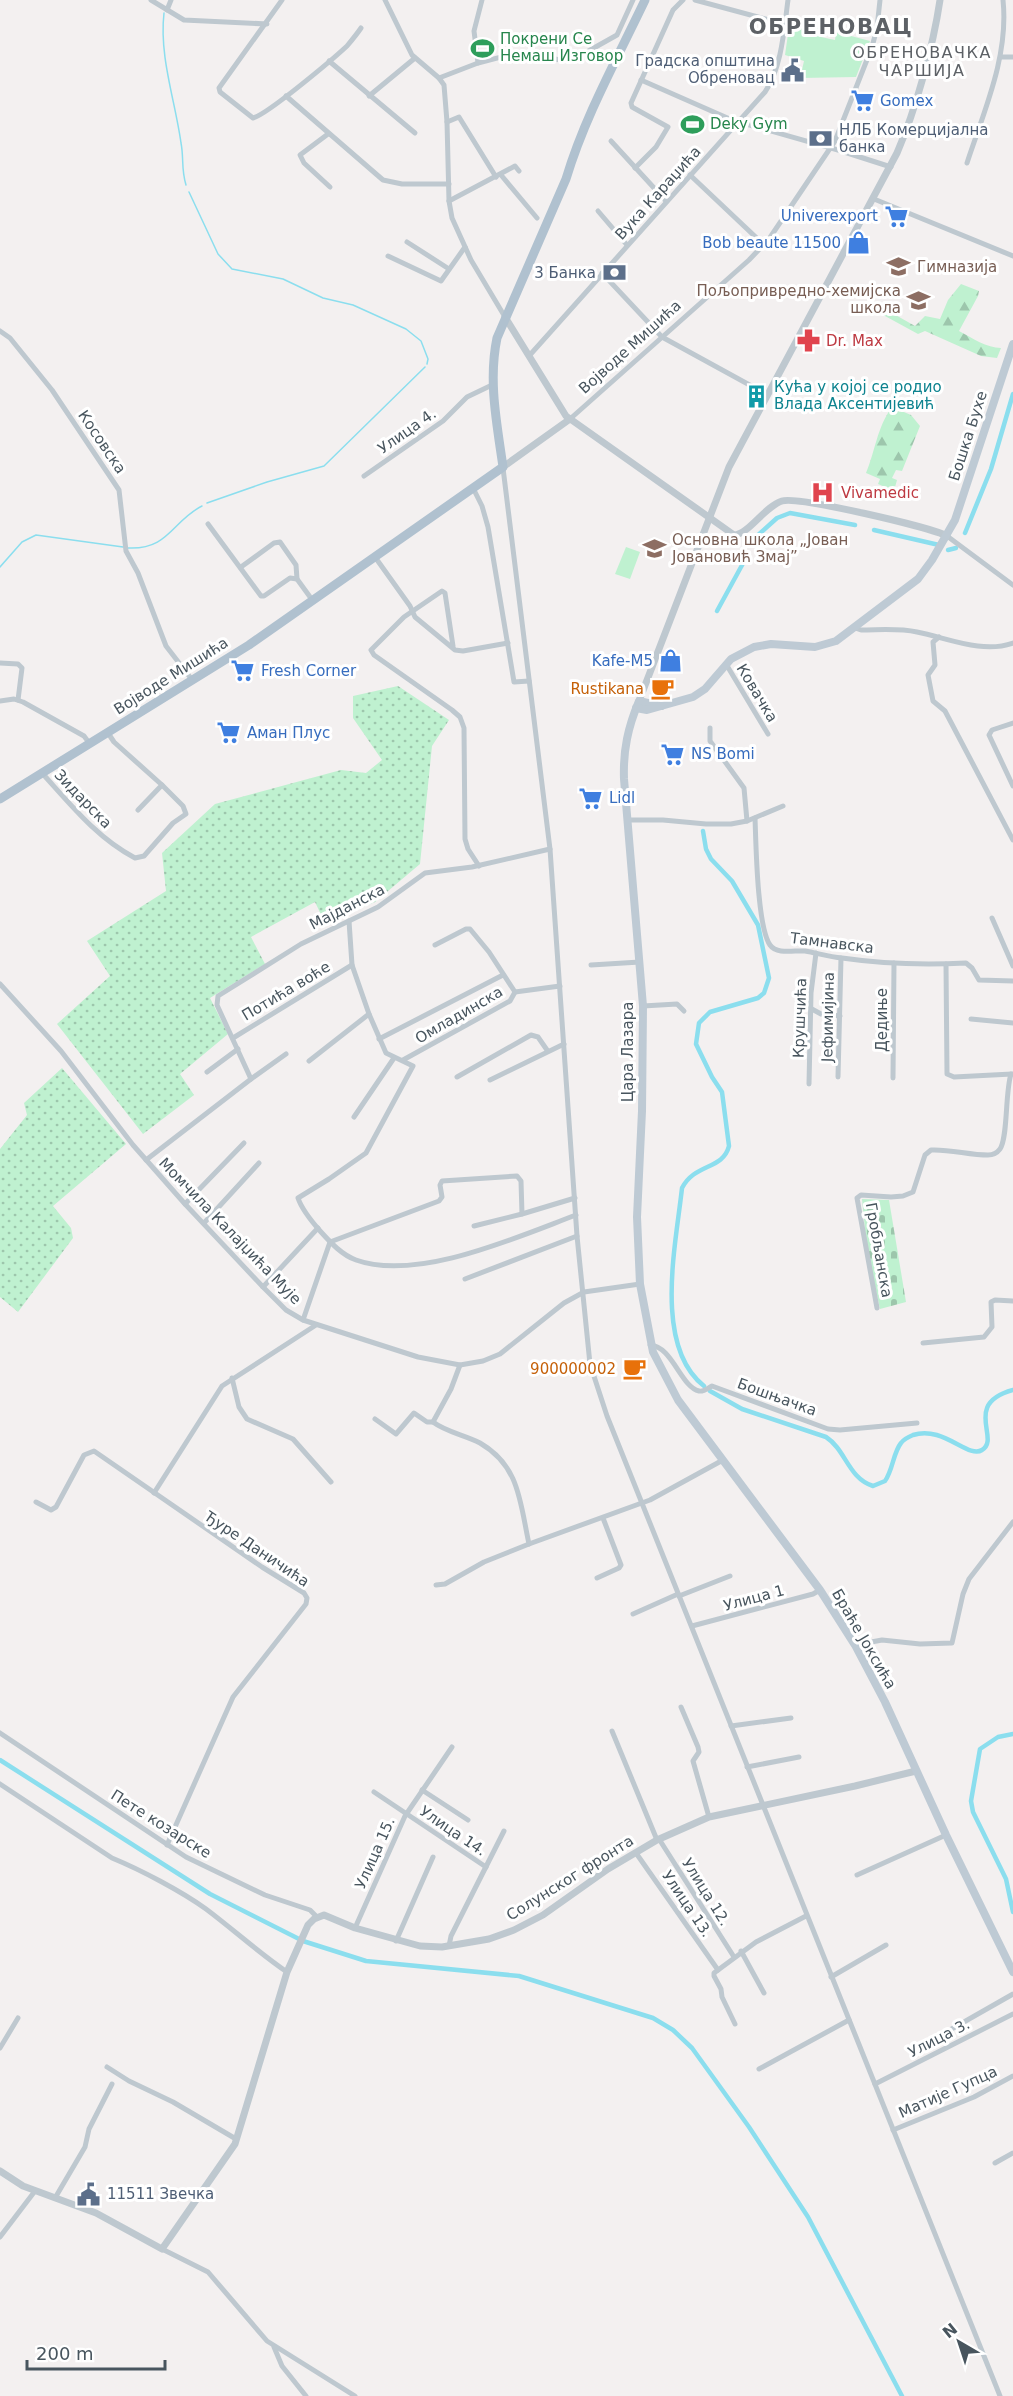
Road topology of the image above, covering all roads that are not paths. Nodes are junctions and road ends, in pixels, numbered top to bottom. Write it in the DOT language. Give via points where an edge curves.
graph roads {
  1 [pos="151,0"];
  2 [pos="171,0"];
  3 [pos="282,0"];
  4 [pos="385,0"];
  5 [pos="482,0"];
  6 [pos="633,0"];
  7 [pos="645,0"];
  8 [pos="694,0"];
  9 [pos="788,0"];
  10 [pos="880,0"];
  11 [pos="940,0"];
  12 [pos="1003,0"];
  13 [pos="681,1"];
  14 [pos="167,10"];
  15 [pos="267,24"];
  16 [pos="784,24"];
  17 [pos="362,28"];
  18 [pos="1001,57"];
  19 [pos="1013,57"];
  20 [pos="415,58"];
  21 [pos="329,62"];
  22 [pos="478,63"];
  23 [pos="439,78"];
  24 [pos="641,80"];
  25 [pos="286,96"];
  26 [pos="369,96"];
  27 [pos="447,122"];
  28 [pos="739,122"];
  29 [pos="415,133"];
  30 [pos="328,134"];
  31 [pos="610,141"];
  32 [pos="832,148"];
  33 [pos="967,163"];
  34 [pos="891,167"];
  35 [pos="635,168"];
  36 [pos="519,171"];
  37 [pos="499,176"];
  38 [pos="690,176"];
  39 [pos="449,184"];
  40 [pos="330,187"];
  41 [pos="874,199"];
  42 [pos="449,201"];
  43 [pos="666,201"];
  44 [pos="598,211"];
  45 [pos="537,218"];
  46 [pos="407,242"];
  47 [pos="627,245"];
  48 [pos="764,245"];
  49 [pos="465,247"];
  50 [pos="388,256"];
  51 [pos="1013,256"];
  52 [pos="449,269"];
  53 [pos="602,273"];
  54 [pos="505,317"];
  55 [pos="0,331"];
  56 [pos="662,338"];
  57 [pos="1013,344"];
  58 [pos="529,356"];
  59 [pos="492,385"];
  60 [pos="768,395"];
  61 [pos="570,419"];
  62 [pos="503,467"];
  63 [pos="364,476"];
  64 [pos="473,488"];
  65 [pos="709,516"];
  66 [pos="208,524"];
  67 [pos="947,536"];
  68 [pos="375,556"];
  69 [pos="241,567"];
  70 [pos="297,579"];
  71 [pos="1013,585"];
  72 [pos="314,601"];
  73 [pos="412,612"];
  74 [pos="855,628"];
  75 [pos="939,636"];
  76 [pos="508,643"];
  77 [pos="1013,643"];
  78 [pos="453,646"];
  79 [pos="0,663"];
  80 [pos="726,664"];
  81 [pos="193,681"];
  82 [pos="529,681"];
  83 [pos="18,700"];
  84 [pos="0,701"];
  85 [pos="637,704"];
  86 [pos="1013,723"];
  87 [pos="710,728"];
  88 [pos="108,733"];
  89 [pos="768,734"];
  90 [pos="91,744"];
  91 [pos="42,773"];
  92 [pos="162,785"];
  93 [pos="1013,786"];
  94 [pos="0,798"];
  95 [pos="783,806"];
  96 [pos="138,810"];
  97 [pos="755,818"];
  98 [pos="628,820"];
  99 [pos="747,821"];
  100 [pos="1013,840"];
  101 [pos="550,849"];
  102 [pos="479,866"];
  103 [pos="992,918"];
  104 [pos="349,921"];
  105 [pos="435,945"];
  106 [pos="816,953"];
  107 [pos="841,958"];
  108 [pos="640,962"];
  109 [pos="894,963"];
  110 [pos="946,964"];
  111 [pos="352,965"];
  112 [pos="591,965"];
  113 [pos="1013,966"];
  114 [pos="503,975"];
  115 [pos="1013,981"];
  116 [pos="0,984"];
  117 [pos="560,986"];
  118 [pos="515,992"];
  119 [pos="643,1006"];
  120 [pos="810,1008"];
  121 [pos="684,1011"];
  122 [pos="369,1014"];
  123 [pos="840,1016"];
  124 [pos="970,1019"];
  125 [pos="1013,1023"];
  126 [pos="233,1038"];
  127 [pos="379,1039"];
  128 [pos="564,1044"];
  129 [pos="238,1049"];
  130 [pos="547,1050"];
  131 [pos="286,1054"];
  132 [pos="394,1058"];
  133 [pos="403,1060"];
  134 [pos="309,1061"];
  135 [pos="207,1072"];
  136 [pos="1012,1074"];
  137 [pos="457,1077"];
  138 [pos="838,1077"];
  139 [pos="892,1078"];
  140 [pos="251,1079"];
  141 [pos="490,1080"];
  142 [pos="809,1084"];
  143 [pos="354,1117"];
  144 [pos="244,1143"];
  145 [pos="146,1160"];
  146 [pos="259,1163"];
  147 [pos="575,1198"];
  148 [pos="185,1204"];
  149 [pos="522,1214"];
  150 [pos="576,1215"];
  151 [pos="204,1223"];
  152 [pos="474,1226"];
  153 [pos="318,1228"];
  154 [pos="577,1236"];
  155 [pos="330,1242"];
  156 [pos="465,1279"];
  157 [pos="640,1284"];
  158 [pos="263,1287"];
  159 [pos="584,1292"];
  160 [pos="1013,1301"];
  161 [pos="877,1308"];
  162 [pos="303,1320"];
  163 [pos="316,1325"];
  164 [pos="922,1343"];
  165 [pos="650,1345"];
  166 [pos="460,1365"];
  167 [pos="232,1378"];
  168 [pos="375,1419"];
  169 [pos="433,1422"];
  170 [pos="917,1423"];
  171 [pos="723,1460"];
  172 [pos="331,1482"];
  173 [pos="154,1493"];
  174 [pos="36,1502"];
  175 [pos="642,1503"];
  176 [pos="603,1518"];
  177 [pos="1013,1522"];
  178 [pos="529,1544"];
  179 [pos="730,1576"];
  180 [pos="597,1578"];
  181 [pos="436,1585"];
  182 [pos="820,1590"];
  183 [pos="679,1595"];
  184 [pos="633,1614"];
  185 [pos="692,1626"];
  186 [pos="855,1645"];
  187 [pos="681,1707"];
  188 [pos="791,1718"];
  189 [pos="731,1726"];
  190 [pos="612,1731"];
  191 [pos="0,1733"];
  192 [pos="452,1747"];
  193 [pos="799,1757"];
  194 [pos="747,1767"];
  195 [pos="916,1771"];
  196 [pos="0,1784"];
  197 [pos="422,1790"];
  198 [pos="374,1792"];
  199 [pos="762,1806"];
  200 [pos="406,1814"];
  201 [pos="709,1817"];
  202 [pos="468,1820"];
  203 [pos="504,1831"];
  204 [pos="946,1835"];
  205 [pos="658,1840"];
  206 [pos="167,1845"];
  207 [pos="636,1853"];
  208 [pos="433,1857"];
  209 [pos="486,1868"];
  210 [pos="857,1875"];
  211 [pos="806,1916"];
  212 [pos="317,1917"];
  213 [pos="355,1928"];
  214 [pos="396,1941"];
  215 [pos="886,1945"];
  216 [pos="449,1946"];
  217 [pos="741,1952"];
  218 [pos="734,1957"];
  219 [pos="718,1970"];
  220 [pos="287,1972"];
  221 [pos="1013,1972"];
  222 [pos="831,1977"];
  223 [pos="764,1993"];
  224 [pos="1013,1994"];
  225 [pos="1013,2014"];
  226 [pos="18,2018"];
  227 [pos="849,2020"];
  228 [pos="735,2024"];
  229 [pos="927,2043"];
  230 [pos="0,2048"];
  231 [pos="107,2067"];
  232 [pos="759,2069"];
  233 [pos="1013,2076"];
  234 [pos="112,2084"];
  235 [pos="875,2084"];
  236 [pos="893,2130"];
  237 [pos="236,2139"];
  238 [pos="1013,2153"];
  239 [pos="995,2163"];
  240 [pos="0,2171"];
  241 [pos="35,2191"];
  242 [pos="55,2198"];
  243 [pos="0,2237"];
  244 [pos="162,2249"];
  245 [pos="274,2347"];
  246 [pos="306,2396"];
  247 [pos="356,2396"];
  248 [pos="1000,2396"];
  1 -- 14 [label="street"];
  2 -- 14 [label="street"];
  3 -- 15 [label="street"];
  4 -- 20 [label="street"];
  5 -- 22 [label="street" via="474,31"];
  6 -- 22 [label="street" via="617,35 584,55 560,60 517,53"];
  7 -- 54 [label="main road" via="574,151 563,186"];
  8 -- 16 [label="street"];
  9 -- 16 [label="street, Вука Караџића"];
  10 -- 32 [label="street, Војводе Мишића" via="872,47"];
  11 -- 34 [label="street, Цара Лазара" via="906,131"];
  12 -- 18 [label="street"];
  13 -- 24 [label="street" via="673,10"];
  14 -- 15 [label="street" via="192,21"];
  15 -- 25 [label="street" via="220,86 220,92 254,118"];
  16 -- 28 [label="street, Вука Караџића" via="772,81"];
  17 -- 21 [label="street"];
  18 -- 19 [label="street"];
  18 -- 33 [label="street"];
  20 -- 23 [label="street"];
  20 -- 26 [label="street"];
  21 -- 25 [label="street"];
  21 -- 26 [label="street"];
  22 -- 23 [label="street"];
  23 -- 27 [label="street" via="445,89"];
  24 -- 28 [label="street"];
  24 -- 35 [label="street" via="631,106 668,129"];
  25 -- 30 [label="street"];
  26 -- 29 [label="street"];
  27 -- 37 [label="street" via="459,117"];
  27 -- 39 [label="street"];
  28 -- 32 [label="street"];
  28 -- 38 [label="street, Вука Караџића"];
  30 -- 39 [label="street" via="388,181"];
  30 -- 40 [label="street" via="300,155"];
  31 -- 35 [label="street"];
  32 -- 34 [label="street"];
  32 -- 48 [label="street, Војводе Мишића"];
  34 -- 41 [label="street, Цара Лазара"];
  35 -- 43 [label="street"];
  36 -- 37 [label="street" via="514,166"];
  37 -- 42 [label="street"];
  37 -- 45 [label="street"];
  38 -- 43 [label="street, Вука Караџића"];
  38 -- 48 [label="street"];
  39 -- 42 [label="street"];
  41 -- 51 [label="street"];
  41 -- 60 [label="street, Цара Лазара"];
  42 -- 49 [label="street"];
  43 -- 47 [label="street, Вука Караџића"];
  44 -- 47 [label="street"];
  46 -- 52 [label="street"];
  47 -- 53 [label="street, Вука Караџића"];
  48 -- 56 [label="street, Војводе Мишића"];
  49 -- 52 [label="street"];
  49 -- 54 [label="street"];
  50 -- 52 [label="street" via="439,280"];
  53 -- 56 [label="street"];
  53 -- 58 [label="street, Вука Караџића"];
  54 -- 58 [label="street"];
  54 -- 59 [label="main road" via="495,348"];
  55 -- 81 [label="street, Косовска" via="52,390 119,490 126,551 166,646"];
  56 -- 60 [label="street"];
  56 -- 61 [label="street, Војводе Мишића"];
  57 -- 67 [label="main road, Бошка Бухе"];
  58 -- 61 [label="street"];
  59 -- 62 [label="main road"];
  59 -- 63 [label="street, Улица 4." via="467,397 443,421"];
  60 -- 65 [label="street, Цара Лазара" via="735,455"];
  61 -- 62 [label="street, Војводе Мишића"];
  61 -- 65 [label="street"];
  62 -- 64 [label="main road, Војводе Мишића"];
  62 -- 82 [label="street"];
  64 -- 68 [label="main road, Војводе Мишића"];
  64 -- 76 [label="street" via="488,526"];
  65 -- 67 [label="street" via="737,535 770,506 792,500"];
  65 -- 85 [label="street, Цара Лазара"];
  66 -- 69 [label="street"];
  67 -- 71 [label="street"];
  67 -- 74 [label="main road, Бошка Бухе" via="918,579"];
  68 -- 72 [label="main road, Војводе Мишића"];
  68 -- 73 [label="street"];
  69 -- 70 [label="street" via="261,596 290,578"];
  69 -- 70 [label="street" via="280,542 296,565"];
  70 -- 72 [label="street"];
  72 -- 81 [label="main road, Војводе Мишића"];
  73 -- 78 [label="street"];
  73 -- 78 [label="street" via="444,592"];
  73 -- 102 [label="street" via="373,647 372,653 462,721 465,839"];
  74 -- 75 [label="street" via="900,629"];
  74 -- 80 [label="main road" via="836,641 815,647 761,645"];
  75 -- 77 [label="street" via="984,647"];
  75 -- 100 [label="street" via="933,642 935,665 928,675 932,697 945,711"];
  76 -- 78 [label="street" via="458,651"];
  76 -- 82 [label="street" via="514,682"];
  79 -- 83 [label="street" via="18,664 22,668"];
  80 -- 85 [label="main road" via="699,694 686,700 661,706"];
  80 -- 89 [label="street, Ковачка"];
  81 -- 88 [label="main road, Војводе Мишића"];
  82 -- 101 [label="street"];
  83 -- 84 [label="street"];
  83 -- 90 [label="street" via="84,736"];
  85 -- 98 [label="main road, Цара Лазара" via="624,751"];
  86 -- 93 [label="street" via="990,731 989,735"];
  87 -- 99 [label="street" via="710,741 744,788"];
  88 -- 90 [label="main road, Војводе Мишића"];
  88 -- 92 [label="street"];
  90 -- 91 [label="main road, Војводе Мишића"];
  91 -- 92 [label="street, Зидарска" via="104,839 139,858 186,814"];
  91 -- 94 [label="main road, Војводе Мишића"];
  92 -- 96 [label="street"];
  95 -- 97 [label="street"];
  97 -- 99 [label="street"];
  97 -- 106 [label="street, Тамнавска" via="758,885 769,944 781,951"];
  98 -- 99 [label="street" via="719,825"];
  98 -- 108 [label="main road, Цара Лазара"];
  101 -- 102 [label="street, Мајданска"];
  101 -- 117 [label="street"];
  102 -- 104 [label="street, Мајданска" via="425,873 378,908"];
  103 -- 113 [label="street"];
  104 -- 111 [label="street, Потића воће"];
  104 -- 126 [label="street, Мајданска" via="301,944 219,996 217,1005"];
  105 -- 114 [label="street" via="470,929"];
  106 -- 107 [label="street, Тамнавска"];
  106 -- 120 [label="street, Крушчића"];
  107 -- 109 [label="street, Тамнавска"];
  107 -- 123 [label="street, Јефимијина"];
  108 -- 112 [label="street"];
  108 -- 119 [label="main road, Цара Лазара"];
  109 -- 110 [label="street, Тамнавска"];
  109 -- 139 [label="street, Дедиње"];
  110 -- 115 [label="street, Тамнавска" via="969,965 982,981"];
  110 -- 136 [label="street" via="947,1074"];
  111 -- 122 [label="street, Потића воће"];
  111 -- 126 [label="street, Потића воће"];
  114 -- 118 [label="street"];
  114 -- 127 [label="street"];
  116 -- 145 [label="street, Момчила Калајџића Мује" via="61,1051"];
  117 -- 118 [label="street, Омладинска"];
  117 -- 128 [label="street"];
  118 -- 133 [label="street, Омладинска" via="510,1001"];
  119 -- 121 [label="street" via="677,1004"];
  119 -- 157 [label="main road, Цара Лазара" via="637,1216"];
  120 -- 123 [label="street" via="820,1014"];
  120 -- 142 [label="street, Крушчића"];
  122 -- 127 [label="street, Потића воће"];
  122 -- 134 [label="street"];
  123 -- 138 [label="street, Јефимијина"];
  124 -- 125 [label="street"];
  126 -- 129 [label="street, Мајданска"];
  127 -- 132 [label="street" via="386,1053"];
  128 -- 130 [label="street"];
  128 -- 147 [label="street"];
  129 -- 135 [label="street"];
  129 -- 140 [label="street, Мајданска"];
  130 -- 137 [label="street" via="538,1037 531,1035"];
  130 -- 141 [label="street"];
  131 -- 140 [label="street"];
  132 -- 133 [label="street"];
  132 -- 143 [label="street"];
  133 -- 153 [label="street, Омладинска" via="413,1068 366,1153 298,1198"];
  136 -- 161 [label="street, Гробљанска" via="998,1152 986,1155 931,1150 925,1155 913,1192 857,1198"];
  140 -- 145 [label="street"];
  144 -- 148 [label="street"];
  145 -- 148 [label="street, Момчила Калајџића Мује"];
  146 -- 151 [label="street"];
  147 -- 149 [label="street"];
  147 -- 150 [label="street"];
  148 -- 151 [label="street, Момчила Калајџића Мује"];
  149 -- 152 [label="street"];
  149 -- 155 [label="street" via="521,1181 517,1176 444,1180 440,1183 439,1201"];
  150 -- 154 [label="street"];
  150 -- 155 [label="street, Омладинска" via="470,1252 404,1267 356,1260"];
  151 -- 158 [label="street, Момчила Калајџића Мује"];
  153 -- 155 [label="street, Омладинска"];
  153 -- 158 [label="street"];
  154 -- 156 [label="street"];
  154 -- 159 [label="street"];
  155 -- 162 [label="street"];
  157 -- 159 [label="street, Момчила Калајџића Мује"];
  157 -- 165 [label="main road, Цара Лазара"];
  158 -- 162 [label="street, Момчила Калајџића Мује" via="286,1310"];
  159 -- 166 [label="street, Момчила Калајџића Мује" via="564,1303 500,1354"];
  159 -- 175 [label="street" via="592,1374"];
  160 -- 164 [label="street" via="991,1302 992,1327 984,1337"];
  162 -- 163 [label="street, Момчила Калајџића Мује"];
  163 -- 166 [label="street, Момчила Калајџића Мује"];
  163 -- 167 [label="street"];
  165 -- 170 [label="street, Бошњачка" via="660,1348 698,1390 712,1386 824,1427 840,1430"];
  165 -- 171 [label="main road, Браће Јоксића" via="678,1400"];
  166 -- 169 [label="street"];
  167 -- 172 [label="street" via="239,1407 247,1419 293,1439"];
  167 -- 173 [label="street" via="222,1386"];
  168 -- 169 [label="street" via="396,1434 413,1413"];
  169 -- 178 [label="street" via="479,1443 508,1467"];
  171 -- 175 [label="street"];
  171 -- 182 [label="main road, Браће Јоксића"];
  173 -- 174 [label="street, Ђуре Даничића" via="92,1451 84,1455 56,1507 51,1510"];
  173 -- 206 [label="street, Ђуре Даничића" via="308,1598 233,1697"];
  175 -- 176 [label="street"];
  175 -- 183 [label="street"];
  176 -- 178 [label="street"];
  176 -- 180 [label="street" via="621,1566"];
  177 -- 186 [label="street" via="969,1579 952,1644 882,1640"];
  178 -- 181 [label="street"];
  179 -- 183 [label="street"];
  182 -- 185 [label="street, Улица 1"];
  182 -- 186 [label="main road, Браће Јоксића"];
  183 -- 184 [label="street"];
  183 -- 185 [label="street"];
  185 -- 189 [label="street"];
  186 -- 195 [label="main road, Браће Јоксића"];
  187 -- 201 [label="street" via="698,1747 693,1761"];
  188 -- 189 [label="street"];
  189 -- 194 [label="street"];
  190 -- 205 [label="street, Улица 12."];
  191 -- 206 [label="street, Пете козарске"];
  192 -- 197 [label="street, Улица 15."];
  193 -- 194 [label="street"];
  194 -- 199 [label="street"];
  195 -- 199 [label="street, Солунског фронта"];
  195 -- 204 [label="main road, Браће Јоксића"];
  196 -- 220 [label="street" via="112,1858 204,1907"];
  197 -- 200 [label="street, Улица 15."];
  197 -- 202 [label="street"];
  198 -- 200 [label="street, Улица 14."];
  199 -- 201 [label="street, Солунског фронта"];
  199 -- 211 [label="street"];
  200 -- 209 [label="street, Улица 14."];
  200 -- 213 [label="street, Улица 15."];
  201 -- 205 [label="street, Солунског фронта"];
  203 -- 209 [label="street, Улица 14."];
  204 -- 210 [label="street"];
  204 -- 221 [label="main road, Браће Јоксића"];
  205 -- 207 [label="street, Солунског фронта"];
  205 -- 218 [label="street, Улица 12."];
  206 -- 212 [label="street, Пете козарске" via="239,1884 310,1910"];
  207 -- 216 [label="street, Солунског фронта" via="514,1930"];
  207 -- 219 [label="street, Улица 13."];
  208 -- 214 [label="street"];
  209 -- 216 [label="street, Улица 14."];
  211 -- 217 [label="street"];
  211 -- 222 [label="street"];
  212 -- 213 [label="street, Солунског фронта"];
  212 -- 220 [label="street" via="308,1925"];
  213 -- 214 [label="street, Солунског фронта"];
  214 -- 216 [label="street, Солунског фронта"];
  215 -- 222 [label="street"];
  217 -- 218 [label="street"];
  217 -- 223 [label="street"];
  218 -- 219 [label="street"];
  219 -- 228 [label="street" via="714,1976"];
  220 -- 237 [label="street"];
  222 -- 227 [label="street"];
  224 -- 229 [label="street"];
  225 -- 235 [label="street, Улица 3."];
  226 -- 230 [label="street"];
  227 -- 232 [label="street"];
  227 -- 235 [label="street"];
  231 -- 237 [label="street"];
  233 -- 236 [label="street, Матије Гупца" via="974,2097"];
  234 -- 242 [label="street" via="87,2134 85,2147"];
  235 -- 236 [label="street"];
  236 -- 248 [label="street"];
  237 -- 244 [label="street"];
  238 -- 239 [label="street"];
  240 -- 241 [label="street"];
  241 -- 242 [label="street"];
  241 -- 243 [label="street"];
  242 -- 244 [label="street" via="96,2213"];
  244 -- 245 [label="street" via="208,2271"];
  245 -- 246 [label="street" via="282,2366"];
  245 -- 247 [label="street"];
}
